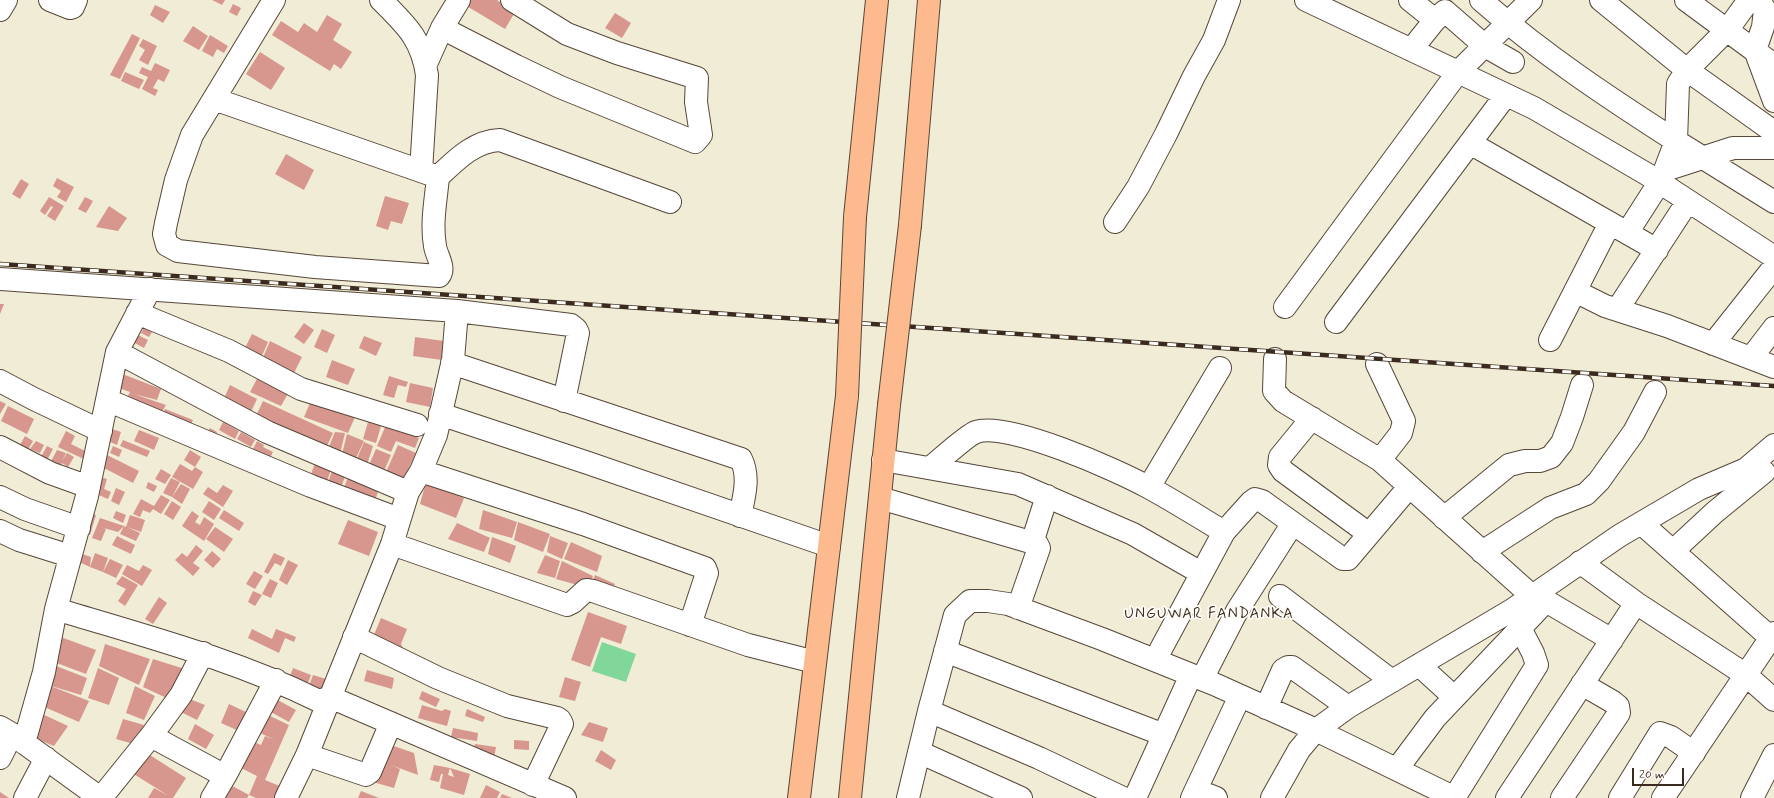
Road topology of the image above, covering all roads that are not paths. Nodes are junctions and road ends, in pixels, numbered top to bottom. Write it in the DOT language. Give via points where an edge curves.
graph roads {
  1 [pos="6,0"];
  2 [pos="50,0"];
  3 [pos="76,0"];
  4 [pos="274,0"];
  5 [pos="382,0"];
  6 [pos="459,0"];
  7 [pos="512,0"];
  8 [pos="877,0"];
  9 [pos="929,0"];
  10 [pos="1229,0"];
  11 [pos="1306,0"];
  12 [pos="1410,0"];
  13 [pos="1481,0"];
  14 [pos="1531,0"];
  15 [pos="1601,0"];
  16 [pos="1749,0"];
  17 [pos="1759,0"];
  18 [pos="1769,0"];
  19 [pos="1689,1"];
  20 [pos="1774,3"];
  21 [pos="0,10"];
  22 [pos="1445,10"];
  23 [pos="1508,23"];
  24 [pos="442,28"];
  25 [pos="1728,29"];
  26 [pos="1531,40"];
  27 [pos="1485,46"];
  28 [pos="1411,50"];
  29 [pos="1755,50"];
  30 [pos="1513,62"];
  31 [pos="426,64"];
  32 [pos="1774,65"];
  33 [pos="1687,70"];
  34 [pos="1458,72"];
  35 [pos="1499,91"];
  36 [pos="214,99"];
  37 [pos="1774,100"];
  38 [pos="1774,132"];
  39 [pos="1676,140"];
  40 [pos="1470,143"];
  41 [pos="1774,148"];
  42 [pos="1704,157"];
  43 [pos="429,174"];
  44 [pos="1662,176"];
  45 [pos="670,202"];
  46 [pos="1688,202"];
  47 [pos="1774,202"];
  48 [pos="1115,222"];
  49 [pos="1619,228"];
  50 [pos="1657,250"];
  51 [pos="1774,257"];
  52 [pos="1774,267"];
  53 [pos="0,279"];
  54 [pos="150,289"];
  55 [pos="1575,290"];
  56 [pos="1285,307"];
  57 [pos="1617,310"];
  58 [pos="457,311"];
  59 [pos="137,313"];
  60 [pos="1336,322"];
  61 [pos="1774,328"];
  62 [pos="1550,340"];
  63 [pos="1714,344"];
  64 [pos="117,352"];
  65 [pos="1751,358"];
  66 [pos="1275,359"];
  67 [pos="452,363"];
  68 [pos="1377,364"];
  69 [pos="1774,367"];
  70 [pos="1220,368"];
  71 [pos="0,381"];
  72 [pos="1582,384"];
  73 [pos="1655,392"];
  74 [pos="107,400"];
  75 [pos="564,401"];
  76 [pos="440,414"];
  77 [pos="1312,418"];
  78 [pos="417,425"];
  79 [pos="101,431"];
  80 [pos="1774,445"];
  81 [pos="0,447"];
  82 [pos="883,460"];
  83 [pos="1380,460"];
  84 [pos="930,468"];
  85 [pos="421,471"];
  86 [pos="1764,471"];
  87 [pos="89,487"];
  88 [pos="1149,487"];
  89 [pos="1409,487"];
  90 [pos="408,492"];
  91 [pos="1047,496"];
  92 [pos="0,497"];
  93 [pos="880,498"];
  94 [pos="740,516"];
  95 [pos="399,518"];
  96 [pos="1444,518"];
  97 [pos="1641,523"];
  98 [pos="1293,524"];
  99 [pos="79,528"];
  100 [pos="0,531"];
  101 [pos="1224,532"];
  102 [pos="1369,534"];
  103 [pos="1032,543"];
  104 [pos="392,544"];
  105 [pos="829,546"];
  106 [pos="1482,552"];
  107 [pos="1673,552"];
  108 [pos="70,556"];
  109 [pos="1580,562"];
  110 [pos="1201,573"];
  111 [pos="1280,596"];
  112 [pos="1539,598"];
  113 [pos="1636,603"];
  114 [pos="56,608"];
  115 [pos="1018,608"];
  116 [pos="690,625"];
  117 [pos="1520,628"];
  118 [pos="1772,636"];
  119 [pos="354,637"];
  120 [pos="1612,640"];
  121 [pos="945,651"];
  122 [pos="203,653"];
  123 [pos="1155,660"];
  124 [pos="815,662"];
  125 [pos="1419,665"];
  126 [pos="1746,676"];
  127 [pos="1196,677"];
  128 [pos="276,680"];
  129 [pos="1392,681"];
  130 [pos="1582,684"];
  131 [pos="1240,696"];
  132 [pos="330,697"];
  133 [pos="1454,697"];
  134 [pos="1774,700"];
  135 [pos="1348,707"];
  136 [pos="1266,708"];
  137 [pos="928,711"];
  138 [pos="391,723"];
  139 [pos="1316,730"];
  140 [pos="12,735"];
  141 [pos="1164,735"];
  142 [pos="150,736"];
  143 [pos="919,752"];
  144 [pos="1694,752"];
  145 [pos="307,754"];
  146 [pos="1774,754"];
  147 [pos="0,758"];
  148 [pos="46,758"];
  149 [pos="1397,770"];
  150 [pos="225,776"];
  151 [pos="533,785"];
  152 [pos="1423,791"];
  153 [pos="1201,795"];
  154 [pos="25,798"];
  155 [pos="100,798"];
  156 [pos="212,798"];
  157 [pos="286,798"];
  158 [pos="565,798"];
  159 [pos="799,798"];
  160 [pos="850,798"];
  161 [pos="908,798"];
  162 [pos="1021,798"];
  163 [pos="1123,798"];
  164 [pos="1135,798"];
  165 [pos="1272,798"];
  166 [pos="1455,798"];
  167 [pos="1507,798"];
  168 [pos="1562,798"];
  169 [pos="1620,798"];
  170 [pos="1663,798"];
  171 [pos="1752,798"];
  1 -- 21 [label="street"];
  2 -- 3 [label="street" via="71,8"];
  4 -- 36 [label="street"];
  5 -- 31 [label="street" via="416,37"];
  6 -- 24 [label="street"];
  7 -- 24 [label="street" via="567,34 697,78 696,102 700,138 695,142 560,87"];
  8 -- 105 [label="main road, bridge" via="855,217 847,396"];
  9 -- 82 [label="main road, bridge" via="910,225"];
  10 -- 48 [label="street" via="1214,40 1166,134 1138,187"];
  11 -- 28 [label="street"];
  12 -- 22 [label="street"];
  13 -- 23 [label="street"];
  14 -- 23 [label="street"];
  15 -- 33 [label="street"];
  16 -- 25 [label="street"];
  17 -- 29 [label="street" via="1765,10 1763,27"];
  18 -- 20 [label="street"];
  19 -- 25 [label="street"];
  22 -- 27 [label="street"];
  22 -- 28 [label="street"];
  23 -- 26 [label="street"];
  23 -- 27 [label="street"];
  24 -- 31 [label="street"];
  25 -- 29 [label="street"];
  25 -- 33 [label="street"];
  26 -- 30 [label="street"];
  26 -- 39 [label="street" via="1616,102"];
  27 -- 30 [label="street"];
  27 -- 34 [label="street"];
  28 -- 34 [label="street"];
  29 -- 32 [label="street"];
  29 -- 37 [label="street"];
  30 -- 35 [label="street"];
  31 -- 43 [label="street"];
  33 -- 38 [label="street"];
  33 -- 39 [label="street" via="1678,84"];
  34 -- 35 [label="street"];
  34 -- 56 [label="street"];
  35 -- 40 [label="street"];
  35 -- 44 [label="street"];
  36 -- 43 [label="street"];
  36 -- 43 [label="street" via="192,135 176,180 164,234 167,245 178,251 315,267 439,276 442,269 435,248"];
  39 -- 42 [label="street"];
  39 -- 44 [label="street"];
  40 -- 49 [label="street"];
  40 -- 60 [label="street"];
  41 -- 42 [label="street" via="1733,148"];
  42 -- 44 [label="street"];
  42 -- 47 [label="street"];
  43 -- 45 [label="street" via="473,147 488,141 500,140"];
  44 -- 46 [label="street"];
  44 -- 49 [label="street"];
  46 -- 50 [label="street"];
  46 -- 51 [label="street"];
  49 -- 50 [label="street"];
  49 -- 55 [label="street"];
  50 -- 57 [label="street"];
  52 -- 63 [label="street"];
  53 -- 54 [label="street"];
  54 -- 58 [label="street"];
  54 -- 59 [label="street"];
  55 -- 57 [label="street"];
  55 -- 62 [label="street"];
  57 -- 63 [label="street"];
  58 -- 67 [label="street"];
  58 -- 75 [label="street" via="571,325 576,329 578,333"];
  59 -- 64 [label="street"];
  59 -- 78 [label="street" via="229,351 301,389"];
  61 -- 65 [label="street"];
  63 -- 65 [label="street"];
  64 -- 74 [label="street"];
  64 -- 90 [label="street" via="267,432"];
  65 -- 69 [label="street"];
  66 -- 77 [label="street" via="1274,391 1283,401"];
  67 -- 75 [label="street"];
  67 -- 76 [label="street"];
  68 -- 83 [label="street" via="1404,422 1401,433"];
  70 -- 88 [label="street"];
  71 -- 79 [label="street"];
  72 -- 96 [label="street" via="1562,443 1551,457 1509,465"];
  73 -- 106 [label="street" via="1634,432 1599,481 1586,494 1550,508"];
  74 -- 79 [label="street"];
  74 -- 95 [label="street" via="276,471"];
  75 -- 94 [label="street" via="741,459 746,486"];
  76 -- 85 [label="street" via="436,435"];
  76 -- 94 [label="street"];
  77 -- 83 [label="street"];
  77 -- 102 [label="street" via="1280,457 1279,465 1283,471"];
  79 -- 87 [label="street"];
  80 -- 86 [label="street"];
  81 -- 87 [label="street" via="50,473"];
  82 -- 84 [label="street"];
  82 -- 93 [label="main road"];
  83 -- 89 [label="street"];
  84 -- 88 [label="street" via="975,432 996,430 1035,440 1118,471"];
  84 -- 91 [label="street" via="1018,484"];
  85 -- 90 [label="street"];
  85 -- 116 [label="street" via="583,524 705,568 707,573"];
  86 -- 97 [label="street" via="1746,469 1699,489"];
  86 -- 107 [label="street"];
  87 -- 99 [label="street"];
  88 -- 101 [label="street"];
  89 -- 96 [label="street"];
  89 -- 102 [label="street"];
  90 -- 95 [label="street"];
  91 -- 103 [label="street"];
  91 -- 110 [label="street" via="1132,534"];
  92 -- 99 [label="street" via="25,509"];
  93 -- 103 [label="street"];
  93 -- 160 [label="main road"];
  94 -- 105 [label="street"];
  95 -- 104 [label="street"];
  96 -- 106 [label="street"];
  97 -- 107 [label="street"];
  97 -- 109 [label="street"];
  98 -- 101 [label="street" via="1262,501 1255,499"];
  98 -- 102 [label="street" via="1343,559 1348,559"];
  98 -- 127 [label="street"];
  99 -- 108 [label="street"];
  100 -- 108 [label="street" via="19,540"];
  101 -- 110 [label="street"];
  103 -- 115 [label="street" via="1039,548"];
  104 -- 116 [label="street" via="567,605 586,590"];
  104 -- 119 [label="street"];
  105 -- 124 [label="main road"];
  106 -- 112 [label="street"];
  107 -- 118 [label="street"];
  108 -- 114 [label="street"];
  109 -- 112 [label="street"];
  109 -- 113 [label="street"];
  110 -- 123 [label="street"];
  111 -- 129 [label="street"];
  112 -- 117 [label="street"];
  112 -- 120 [label="street"];
  112 -- 125 [label="street" via="1512,610"];
  113 -- 120 [label="street"];
  113 -- 126 [label="street"];
  114 -- 122 [label="street"];
  114 -- 140 [label="street" via="44,672"];
  115 -- 121 [label="street" via="988,601 970,601 955,615"];
  115 -- 123 [label="street"];
  116 -- 124 [label="street" via="748,645"];
  117 -- 133 [label="street"];
  117 -- 166 [label="street" via="1537,665"];
  118 -- 126 [label="street"];
  119 -- 132 [label="street"];
  119 -- 151 [label="street" via="438,678 500,703 560,720 562,724"];
  120 -- 130 [label="street"];
  121 -- 137 [label="street"];
  121 -- 141 [label="street"];
  122 -- 128 [label="street"];
  122 -- 142 [label="street" via="181,695"];
  123 -- 127 [label="street"];
  124 -- 159 [label="main road"];
  125 -- 129 [label="street"];
  125 -- 133 [label="street"];
  126 -- 134 [label="street"];
  126 -- 144 [label="street"];
  127 -- 131 [label="street"];
  127 -- 141 [label="street"];
  128 -- 132 [label="street" via="317,700"];
  128 -- 150 [label="street"];
  129 -- 135 [label="street"];
  130 -- 167 [label="street"];
  130 -- 168 [label="street" via="1613,702 1618,706 1619,713"];
  131 -- 136 [label="street"];
  131 -- 153 [label="street"];
  132 -- 138 [label="street"];
  132 -- 145 [label="street"];
  133 -- 149 [label="street" via="1435,718"];
  135 -- 136 [label="street" via="1292,667 1288,667 1283,670"];
  135 -- 139 [label="street"];
  136 -- 139 [label="street"];
  137 -- 143 [label="street"];
  137 -- 163 [label="street" via="1039,758"];
  138 -- 145 [label="street" via="370,772 366,775"];
  138 -- 151 [label="street"];
  139 -- 149 [label="street"];
  139 -- 165 [label="street" via="1299,750"];
  140 -- 147 [label="street"];
  140 -- 148 [label="street"];
  141 -- 164 [label="street"];
  142 -- 150 [label="street"];
  142 -- 155 [label="street"];
  143 -- 161 [label="street"];
  143 -- 162 [label="street"];
  144 -- 169 [label="street" via="1660,733"];
  144 -- 170 [label="street"];
  145 -- 157 [label="street"];
  146 -- 171 [label="street"];
  148 -- 154 [label="street"];
  148 -- 155 [label="street"];
  149 -- 152 [label="street"];
  150 -- 156 [label="street"];
  151 -- 158 [label="street"];
  152 -- 166 [label="street"];
}
